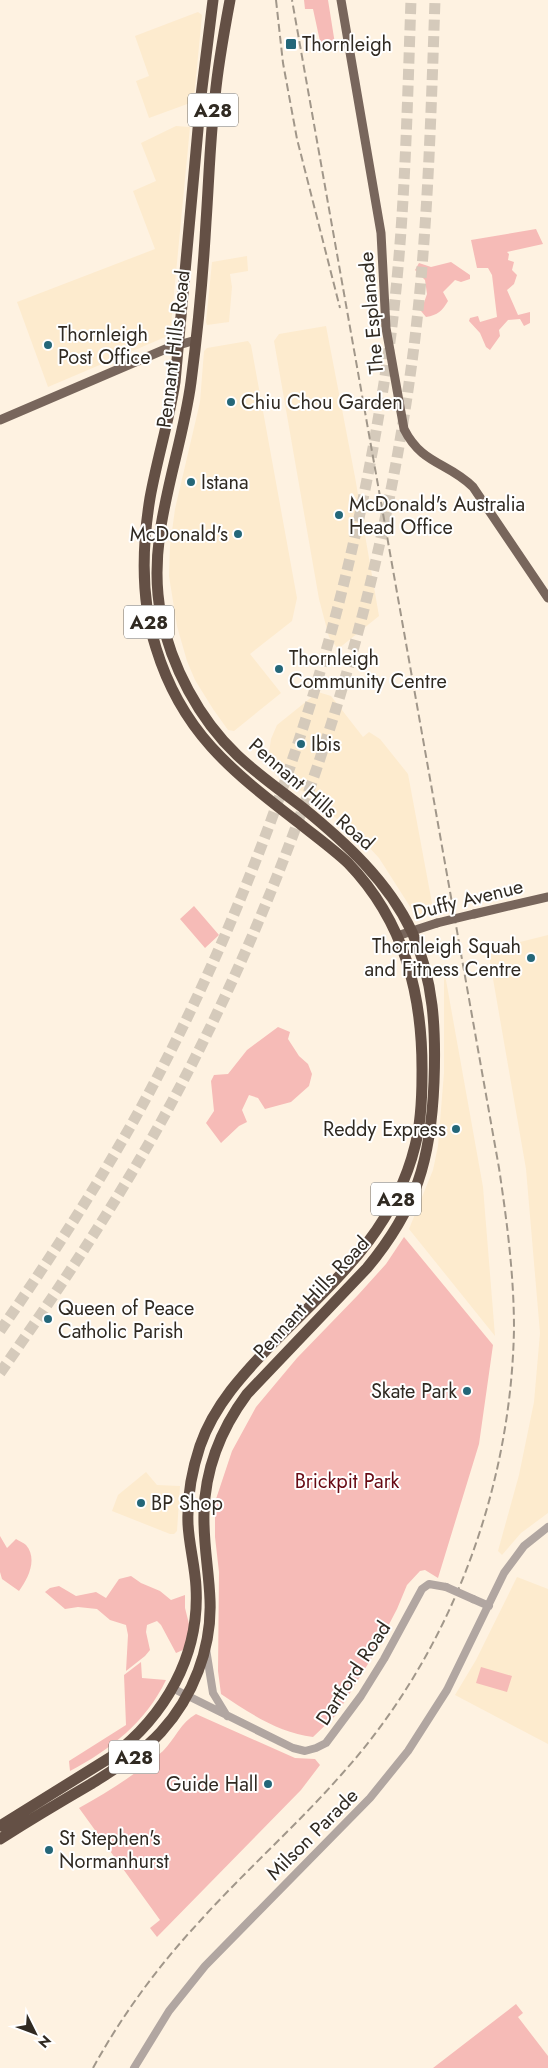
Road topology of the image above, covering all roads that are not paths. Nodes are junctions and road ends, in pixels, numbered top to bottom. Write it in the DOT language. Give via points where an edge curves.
graph roads {
  1 [pos="213,0"];
  2 [pos="230,0"];
  3 [pos="341,0"];
  4 [pos="196,340"];
  5 [pos="179,344"];
  6 [pos="0,420"];
  7 [pos="548,598"];
  8 [pos="548,897"];
  9 [pos="412,931"];
  10 [pos="397,936"];
  11 [pos="548,1527"];
  12 [pos="489,1606"];
  13 [pos="206,1646"];
  14 [pos="174,1689"];
  15 [pos="187,1696"];
  16 [pos="228,1717"];
  17 [pos="0,1826"];
  18 [pos="0,1839"];
  19 [pos="134,2068"];
  1 -- 5 [label="highway, Pennant Hills Road / A28"];
  2 -- 4 [label="highway, Pennant Hills Road / A28" via="214,97"];
  3 -- 7 [label="main road, The Esplanade" via="384,251 386,328 404,429 422,454 473,487"];
  4 -- 5 [label="main road"];
  4 -- 9 [label="highway, Pennant Hills Road / A28" via="187,410 166,503 158,557 158,600 172,655 197,702 230,748 357,856 388,892"];
  5 -- 6 [label="main road"];
  5 -- 10 [label="highway, Pennant Hills Road / A28" via="170,410 147,521 146,590 156,649 179,702 200,735 236,774 348,864 376,899"];
  8 -- 9 [label="main road, Duffy Avenue, bridge"];
  9 -- 10 [label="main road, Duffy Avenue"];
  9 -- 13 [label="highway, Pennant Hills Road / A28" via="429,981 434,1021 433,1103 426,1161 410,1205 385,1247 260,1378 225,1428 210,1468 205,1496 204,1532 210,1602"];
  10 -- 14 [label="highway, Pennant Hills Road / A28" via="416,992 422,1042 420,1116 410,1165 392,1209 370,1240 246,1371 227,1394 200,1445 188,1517 196,1588 194,1624 185,1662"];
  11 -- 12 [label="street, Milson Parade" via="516,1555"];
  12 -- 16 [label="street, Dartford Road, bridge" via="446,1587 429,1584 422,1588 361,1696 326,1743 316,1748 305,1751 293,1748"];
  12 -- 19 [label="street, Milson Parade" via="447,1690 408,1750 370,1798 205,1966 169,2011"];
  13 -- 15 [label="highway, Pennant Hills Road / A28"];
  13 -- 16 [label="street" via="213,1694"];
  14 -- 15 [label="street, Dartford Road"];
  14 -- 17 [label="highway, Pennant Hills Road / A28" via="151,1721 128,1745"];
  15 -- 16 [label="street, Dartford Road"];
  15 -- 18 [label="highway, Pennant Hills Road / A28" via="162,1731 138,1754"];
}
